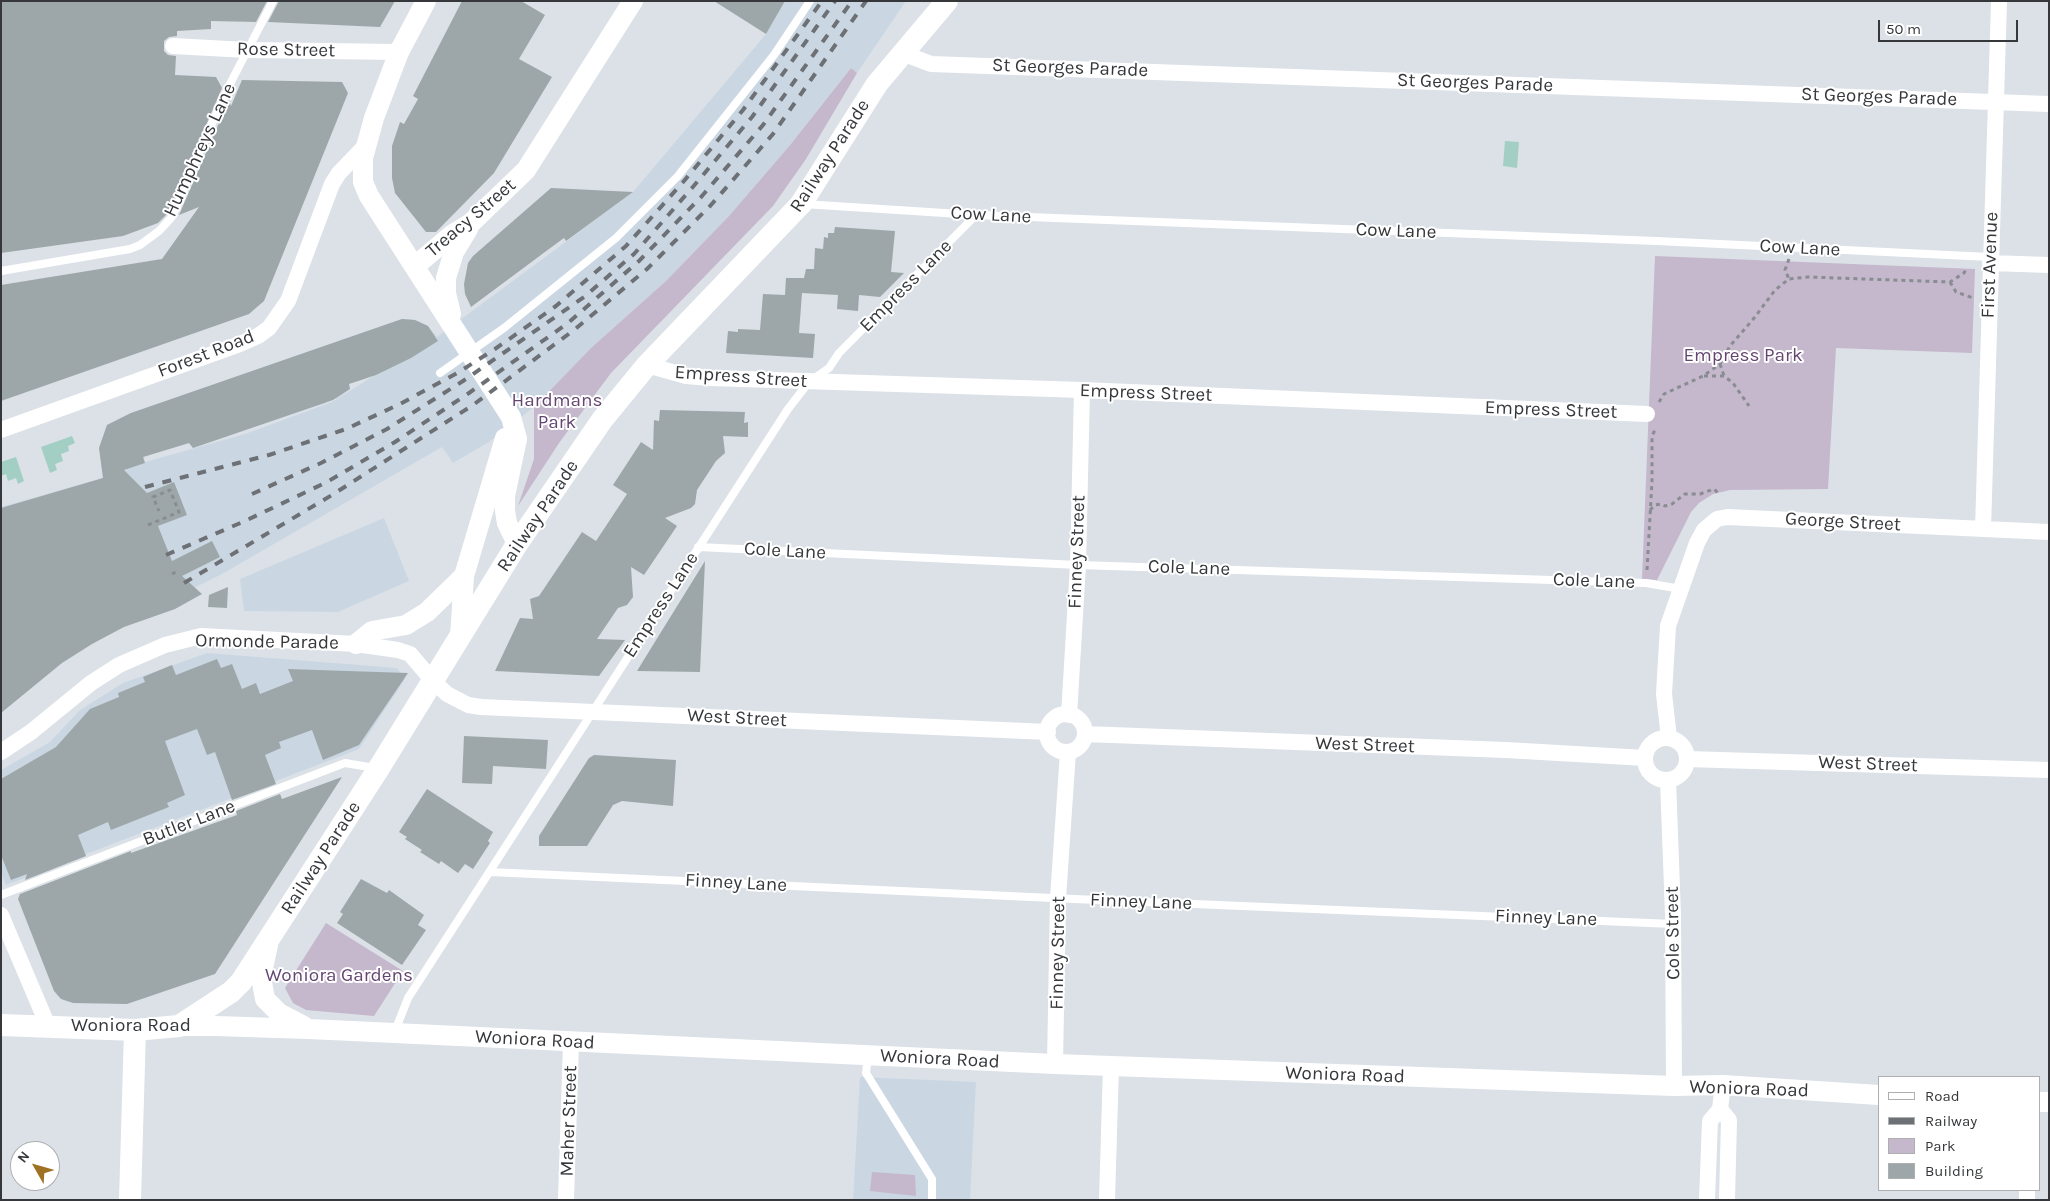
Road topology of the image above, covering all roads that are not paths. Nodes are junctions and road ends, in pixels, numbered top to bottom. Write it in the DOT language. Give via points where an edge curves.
graph roads {
  1 [pos="273,1"];
  2 [pos="426,1"];
  3 [pos="633,1"];
  4 [pos="810,1"];
  5 [pos="947,1"];
  6 [pos="1998,1"];
  7 [pos="173,46"];
  8 [pos="246,50"];
  9 [pos="400,52"];
  10 [pos="902,54"];
  11 [pos="1995,101"];
  12 [pos="2049,104"];
  13 [pos="366,145"];
  14 [pos="801,204"];
  15 [pos="976,215"];
  16 [pos="471,223"];
  17 [pos="1990,260"];
  18 [pos="2049,265"];
  19 [pos="415,266"];
  20 [pos="1,270"];
  21 [pos="455,328"];
  22 [pos="647,365"];
  23 [pos="440,373"];
  24 [pos="809,382"];
  25 [pos="1082,390"];
  26 [pos="505,408"];
  27 [pos="1654,416"];
  28 [pos="1,430"];
  29 [pos="1982,529"];
  30 [pos="2049,532"];
  31 [pos="517,544"];
  32 [pos="698,547"];
  33 [pos="1078,565"];
  34 [pos="464,576"];
  35 [pos="1681,589"];
  36 [pos="460,637"];
  37 [pos="356,644"];
  38 [pos="433,681"];
  39 [pos="592,712"];
  40 [pos="1069,715"];
  41 [pos="1048,732"];
  42 [pos="1085,734"];
  43 [pos="1669,738"];
  44 [pos="1,752"];
  45 [pos="1068,752"];
  46 [pos="1645,758"];
  47 [pos="1687,759"];
  48 [pos="379,768"];
  49 [pos="2049,770"];
  50 [pos="1668,780"];
  51 [pos="490,872"];
  52 [pos="1,895"];
  53 [pos="1058,898"];
  54 [pos="1,915"];
  55 [pos="1673,924"];
  56 [pos="271,936"];
  57 [pos="1,1026"];
  58 [pos="48,1026"];
  59 [pos="179,1026"];
  60 [pos="309,1029"];
  61 [pos="135,1030"];
  62 [pos="394,1033"];
  63 [pos="571,1042"];
  64 [pos="868,1056"];
  65 [pos="1056,1064"];
  66 [pos="1111,1066"];
  67 [pos="1723,1085"];
  68 [pos="1674,1086"];
  69 [pos="1878,1094"];
  70 [pos="1720,1109"];
  71 [pos="130,1200"];
  72 [pos="566,1200"];
  73 [pos="932,1200"];
  74 [pos="1108,1200"];
  75 [pos="1707,1200"];
  76 [pos="1727,1200"];
  1 -- 8 [label="lane, Humphreys Lane"];
  2 -- 9 [label="street, Forest Road"];
  3 -- 16 [label="street, Treacy Street" via="532,162"];
  4 -- 23 [label="lane" via="774,55 678,176 616,238 504,328"];
  5 -- 10 [label="main road, Railway Parade"];
  6 -- 11 [label="street, First Avenue"];
  7 -- 8 [label="street, Rose Street"];
  8 -- 9 [label="street, Rose Street"];
  8 -- 20 [label="lane, Humphreys Lane" via="178,204 171,218 154,235 130,249"];
  9 -- 13 [label="street, Forest Road"];
  10 -- 11 [label="street, St Georges Parade" via="931,64"];
  10 -- 14 [label="main road, Railway Parade" via="856,115"];
  11 -- 12 [label="street, St Georges Parade"];
  11 -- 17 [label="street, First Avenue"];
  13 -- 19 [label="street, Forest Road" via="363,182"];
  13 -- 28 [label="street, Forest Road" via="332,184 288,301 269,328 240,344"];
  14 -- 15 [label="lane, Cow Lane"];
  14 -- 22 [label="main road, Railway Parade"];
  15 -- 17 [label="lane, Cow Lane" via="1790,247 1973,256"];
  15 -- 24 [label="lane, Empress Lane" via="839,353 830,368"];
  16 -- 19 [label="street, Treacy Street"];
  16 -- 21 [label="street" via="454,252 446,278 446,293"];
  17 -- 18 [label="street"];
  17 -- 29 [label="street, First Avenue"];
  19 -- 21 [label="street, Treacy Street"];
  21 -- 26 [label="street, Treacy Street"];
  22 -- 24 [label="street, Empress Street" via="686,376"];
  22 -- 31 [label="main road, Railway Parade" via="602,420"];
  24 -- 25 [label="street, Empress Street"];
  24 -- 32 [label="lane, Empress Lane"];
  25 -- 27 [label="street, Empress Street"];
  25 -- 33 [label="street, Finney Street"];
  26 -- 31 [label="street, Treacy Street" via="512,418 517,439 504,511 506,523"];
  26 -- 34 [label="street" via="506,432 502,450"];
  29 -- 30 [label="street, George Street"];
  29 -- 35 [label="street, George Street" via="1719,518 1701,535"];
  31 -- 36 [label="main road, Railway Parade"];
  32 -- 33 [label="lane, Cole Lane"];
  32 -- 39 [label="lane, Empress Lane"];
  33 -- 35 [label="lane, Cole Lane" via="1646,583"];
  33 -- 40 [label="street, Finney Street"];
  34 -- 36 [label="street"];
  34 -- 37 [label="street" via="427,612 406,625 372,631"];
  35 -- 43 [label="street" via="1668,626 1664,694"];
  36 -- 38 [label="main road, Railway Parade"];
  37 -- 38 [label="street, Ormonde Parade" via="410,654"];
  37 -- 44 [label="street, Ormonde Parade" via="201,636 170,643 118,665 90,683"];
  38 -- 39 [label="street, West Street" via="447,694 468,705"];
  38 -- 48 [label="main road, Railway Parade"];
  39 -- 41 [label="street, West Street"];
  39 -- 51 [label="lane, Empress Lane"];
  40 -- 41 [label="street" via="1054,719"];
  40 -- 42 [label="street" via="1081,721"];
  41 -- 45 [label="street" via="1050,744"];
  42 -- 45 [label="street" via="1080,746"];
  42 -- 46 [label="street, West Street"];
  43 -- 46 [label="street" via="1655,741"];
  43 -- 47 [label="street" via="1680,743"];
  45 -- 53 [label="street, Finney Street"];
  46 -- 50 [label="street" via="1646,766 1654,777"];
  47 -- 49 [label="street, West Street"];
  47 -- 50 [label="street" via="1683,771"];
  48 -- 52 [label="lane, Butler Lane" via="345,763"];
  48 -- 56 [label="main road, Railway Parade"];
  50 -- 55 [label="street, Cole Street"];
  51 -- 53 [label="lane, Finney Lane"];
  51 -- 62 [label="lane, Empress Lane" via="408,998"];
  53 -- 55 [label="lane, Finney Lane"];
  53 -- 65 [label="street, Finney Street"];
  54 -- 58 [label="street"];
  55 -- 68 [label="street, Cole Street"];
  56 -- 59 [label="main road, Railway Parade" via="231,992"];
  56 -- 60 [label="street" via="261,976 265,998 279,1013"];
  57 -- 58 [label="main road, Woniora Road"];
  58 -- 61 [label="main road, Woniora Road"];
  59 -- 60 [label="street, Woniora Road"];
  59 -- 61 [label="main road, Woniora Road"];
  60 -- 62 [label="street, Woniora Road"];
  61 -- 71 [label="main road"];
  62 -- 63 [label="street, Woniora Road"];
  63 -- 64 [label="street, Woniora Road"];
  63 -- 72 [label="street, Maher Street"];
  64 -- 65 [label="street, Woniora Road"];
  64 -- 73 [label="lane" via="866,1073 932,1179"];
  65 -- 66 [label="street, Woniora Road"];
  66 -- 68 [label="street, Woniora Road"];
  66 -- 74 [label="street"];
  67 -- 68 [label="street, Woniora Road"];
  67 -- 69 [label="street, Woniora Road"];
  67 -- 70 [label="street"];
  70 -- 75 [label="street" via="1710,1121"];
  70 -- 76 [label="street" via="1729,1120"];
}
